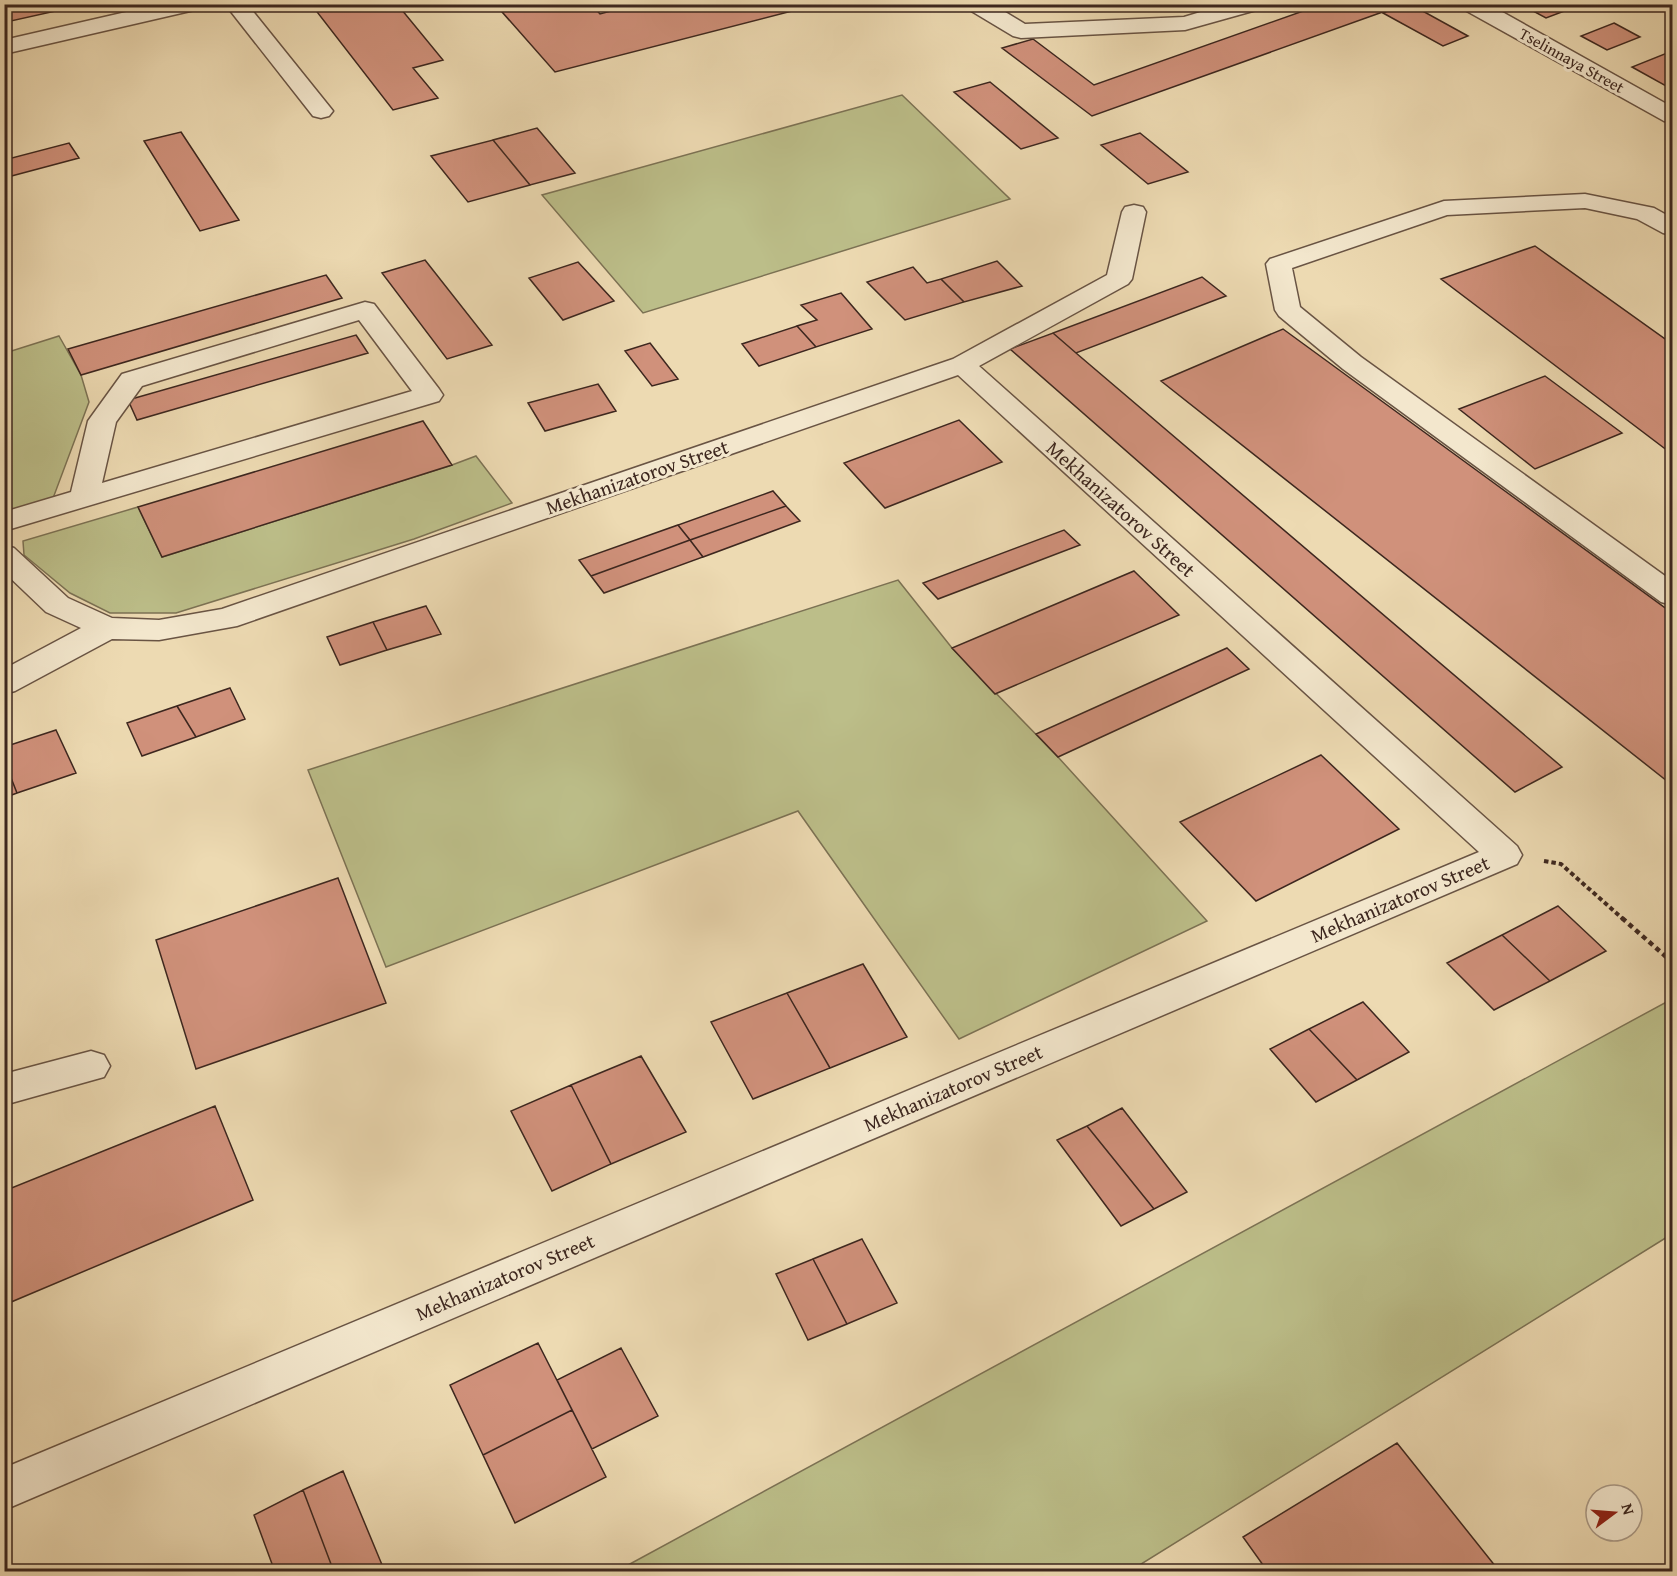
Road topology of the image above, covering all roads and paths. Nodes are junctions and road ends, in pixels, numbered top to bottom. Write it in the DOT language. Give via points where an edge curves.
graph roads {
  1 [pos="191,4"];
  2 [pos="235,4"];
  3 [pos="976,4"];
  4 [pos="1252,4"];
  5 [pos="1471,4"];
  6 [pos="4,47"];
  7 [pos="321,111"];
  8 [pos="1672,116"];
  9 [pos="1134,212"];
  10 [pos="1672,228"];
  11 [pos="962,365"];
  12 [pos="84,499"];
  13 [pos="4,522"];
  14 [pos="4,555"];
  15 [pos="1672,595"];
  16 [pos="107,628"];
  17 [pos="4,683"];
  18 [pos="1505,855"];
  19 [pos="1672,962"];
  20 [pos="91,1066"];
  21 [pos="4,1090"];
  22 [pos="4,1489"];
  1 -- 6 [label="street"];
  2 -- 7 [label="street"];
  3 -- 4 [label="street" via="1021,31 1185,23"];
  5 -- 8 [label="street, Tselinnaya Street"];
  9 -- 11 [label="street" via="1119,279"];
  10 -- 15 [label="street" via="1645,213 1585,201 1444,208 1279,264 1288,310 1352,363"];
  11 -- 16 [label="street, Mekhanizatorov Street" via="226,619 159,630"];
  11 -- 18 [label="street, Mekhanizatorov Street"];
  12 -- 12 [label="street" via="329,425 429,395 365,310 165,370 132,380 102,421"];
  12 -- 13 [label="street"];
  14 -- 16 [label="street" via="57,605"];
  16 -- 17 [label="street"];
  18 -- 19 [label="path" via="1561,864"];
  18 -- 22 [label="street, Mekhanizatorov Street"];
  20 -- 21 [label="street"];
}
